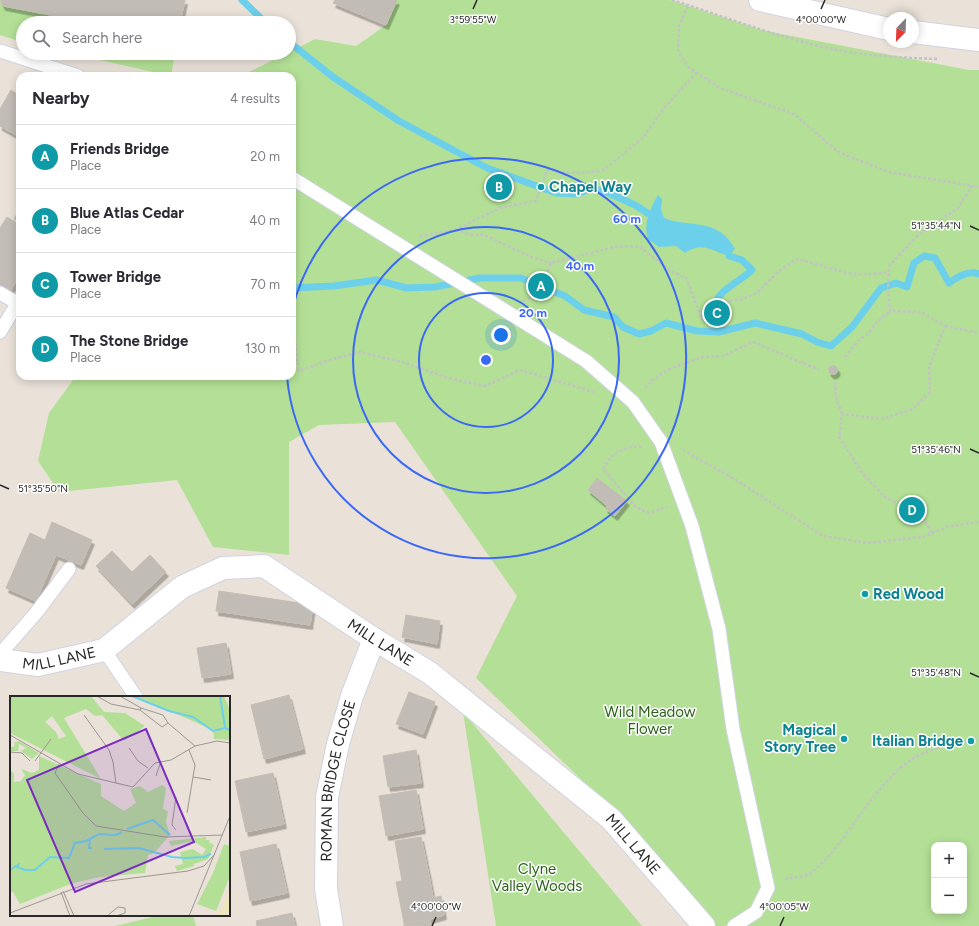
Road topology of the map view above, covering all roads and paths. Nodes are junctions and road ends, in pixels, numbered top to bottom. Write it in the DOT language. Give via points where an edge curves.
graph roads {
  1 [pos="672,0"];
  2 [pos="760,0"];
  3 [pos="688,6"];
  4 [pos="883,27"];
  5 [pos="919,33"];
  6 [pos="979,40"];
  7 [pos="0,51"];
  8 [pos="16,56"];
  9 [pos="28,60"];
  10 [pos="947,60"];
  11 [pos="66,72"];
  12 [pos="696,73"];
  13 [pos="296,181"];
  14 [pos="972,186"];
  15 [pos="979,188"];
  16 [pos="455,230"];
  17 [pos="409,249"];
  18 [pos="551,263"];
  19 [pos="889,272"];
  20 [pos="0,293"];
  21 [pos="16,300"];
  22 [pos="16,306"];
  23 [pos="890,311"];
  24 [pos="510,312"];
  25 [pos="945,326"];
  26 [pos="0,332"];
  27 [pos="979,333"];
  28 [pos="296,347"];
  29 [pos="845,357"];
  30 [pos="819,369"];
  31 [pos="835,382"];
  32 [pos="628,398"];
  33 [pos="842,414"];
  34 [pos="663,447"];
  35 [pos="682,502"];
  36 [pos="979,522"];
  37 [pos="932,533"];
  38 [pos="69,569"];
  39 [pos="374,639"];
  40 [pos="104,650"];
  41 [pos="0,654"];
  42 [pos="0,660"];
  43 [pos="135,696"];
  44 [pos="979,739"];
  45 [pos="768,888"];
  46 [pos="332,926"];
  47 [pos="704,926"];
  48 [pos="734,926"];
  1 -- 10 [label="path" via="838,50 894,58"];
  2 -- 4 [label="street"];
  3 -- 12 [label="path" via="679,26 678,51 688,67"];
  5 -- 6 [label="street"];
  7 -- 8 [label="lane"];
  9 -- 11 [label="lane"];
  12 -- 14 [label="path" via="720,88 794,114 838,152 889,172"];
  12 -- 16 [label="path" via="664,108 642,139 602,171 572,173 547,170 536,201 500,208"];
  13 -- 17 [label="lane"];
  14 -- 15 [label="path"];
  14 -- 19 [label="path" via="958,208 916,238 889,266"];
  16 -- 17 [label="path" via="418,237"];
  16 -- 18 [label="path" via="472,235 485,235 531,258"];
  17 -- 24 [label="lane"];
  18 -- 19 [label="path" via="618,246 640,246 671,271 686,278 702,319 712,318 728,302 744,299 758,292 796,259 815,262 845,273"];
  18 -- 24 [label="path" via="542,286 534,296 521,302"];
  19 -- 23 [label="path"];
  20 -- 21 [label="lane"];
  22 -- 26 [label="lane"];
  23 -- 25 [label="path" via="921,312"];
  23 -- 29 [label="path"];
  24 -- 32 [label="lane" via="586,361"];
  25 -- 27 [label="path"];
  25 -- 33 [label="path" via="929,367 930,392 912,409 882,419"];
  28 -- 32 [label="path" via="299,371 360,352 485,386 520,370 591,392"];
  30 -- 32 [label="path" via="799,363 753,342 723,356 703,357 669,369"];
  31 -- 33 [label="path" via="836,397"];
  32 -- 34 [label="lane"];
  33 -- 37 [label="path" via="839,437 863,474 885,496 921,514"];
  34 -- 35 [label="lane"];
  34 -- 35 [label="path" via="624,448 607,460 603,469 636,507 649,513"];
  34 -- 37 [label="path" via="680,448 736,480 823,536 868,543 923,537"];
  35 -- 45 [label="lane" via="692,526 719,629 733,729"];
  36 -- 37 [label="path" via="947,527"];
  38 -- 41 [label="lane" via="36,613"];
  39 -- 40 [label="street, MILL LANE" via="264,566 223,568 182,587"];
  39 -- 46 [label="street, ROMAN BRIDGE CLOSE" via="352,696 326,797 326,889"];
  39 -- 47 [label="street, MILL LANE" via="430,673 611,818"];
  40 -- 42 [label="street, MILL LANE" via="38,665"];
  40 -- 43 [label="lane"];
  44 -- 45 [label="path" via="926,752 900,768 810,874 788,878"];
  45 -- 48 [label="lane" via="756,912"];
}
